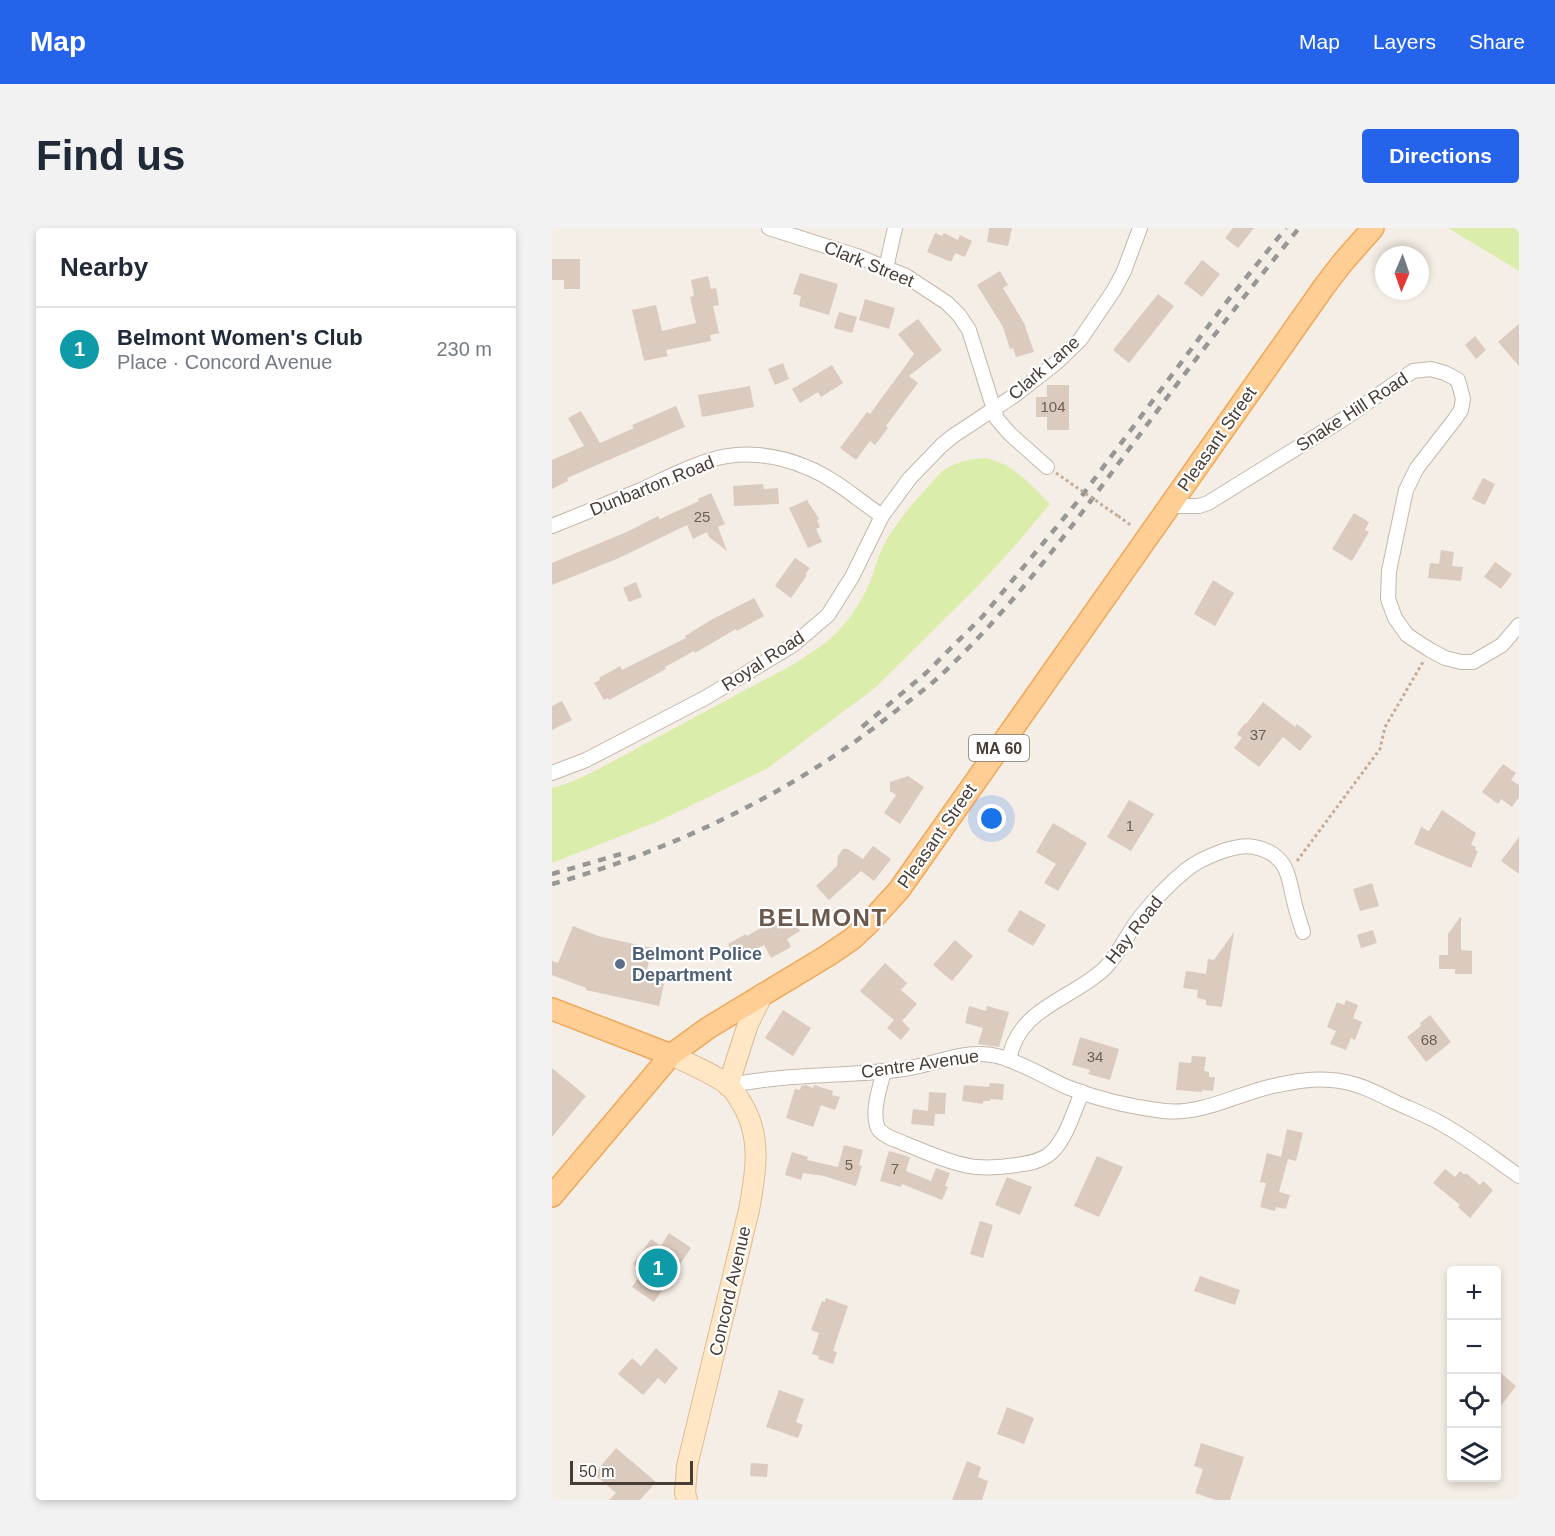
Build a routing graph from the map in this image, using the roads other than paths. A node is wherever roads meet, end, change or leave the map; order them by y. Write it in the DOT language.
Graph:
graph roads {
  1 [pos="769,228"];
  2 [pos="896,228"];
  3 [pos="1140,228"];
  4 [pos="1373,228"];
  5 [pos="886,268"];
  6 [pos="994,410"];
  7 [pos="1052,470"];
  8 [pos="1170,506"];
  9 [pos="882,516"];
  10 [pos="552,526"];
  11 [pos="1519,625"];
  12 [pos="552,773"];
  13 [pos="1303,932"];
  14 [pos="763,994"];
  15 [pos="552,1008"];
  16 [pos="670,1055"];
  17 [pos="1009,1060"];
  18 [pos="884,1071"];
  19 [pos="728,1086"];
  20 [pos="1082,1092"];
  21 [pos="1519,1176"];
  22 [pos="552,1196"];
  23 [pos="687,1500"];
  1 -- 5 [label="street, Clark Street"];
  2 -- 5 [label="street"];
  3 -- 6 [label="street, Clark Lane"];
  4 -- 8 [label="main road, Pleasant Street / MA 60"];
  5 -- 6 [label="street, Clark Street"];
  6 -- 7 [label="street, Clark Street"];
  6 -- 9 [label="street, Royal Road"];
  8 -- 11 [label="street, Snake Hill Road"];
  8 -- 14 [label="main road, Pleasant Street / MA 60"];
  9 -- 10 [label="street, Dunbarton Road"];
  9 -- 12 [label="street, Royal Road"];
  13 -- 17 [label="street, Hay Road"];
  14 -- 16 [label="main road, Pleasant Street / MA 60"];
  14 -- 19 [label="main road"];
  15 -- 16 [label="main road, Concord Avenue"];
  16 -- 19 [label="main road, Concord Avenue"];
  16 -- 22 [label="main road, Pleasant Street / MA 60"];
  17 -- 18 [label="street, Centre Avenue"];
  17 -- 20 [label="street, Centre Avenue"];
  18 -- 19 [label="street, Centre Avenue"];
  18 -- 20 [label="street"];
  19 -- 23 [label="main road, Concord Avenue"];
  20 -- 21 [label="street, Centre Avenue"];
}
